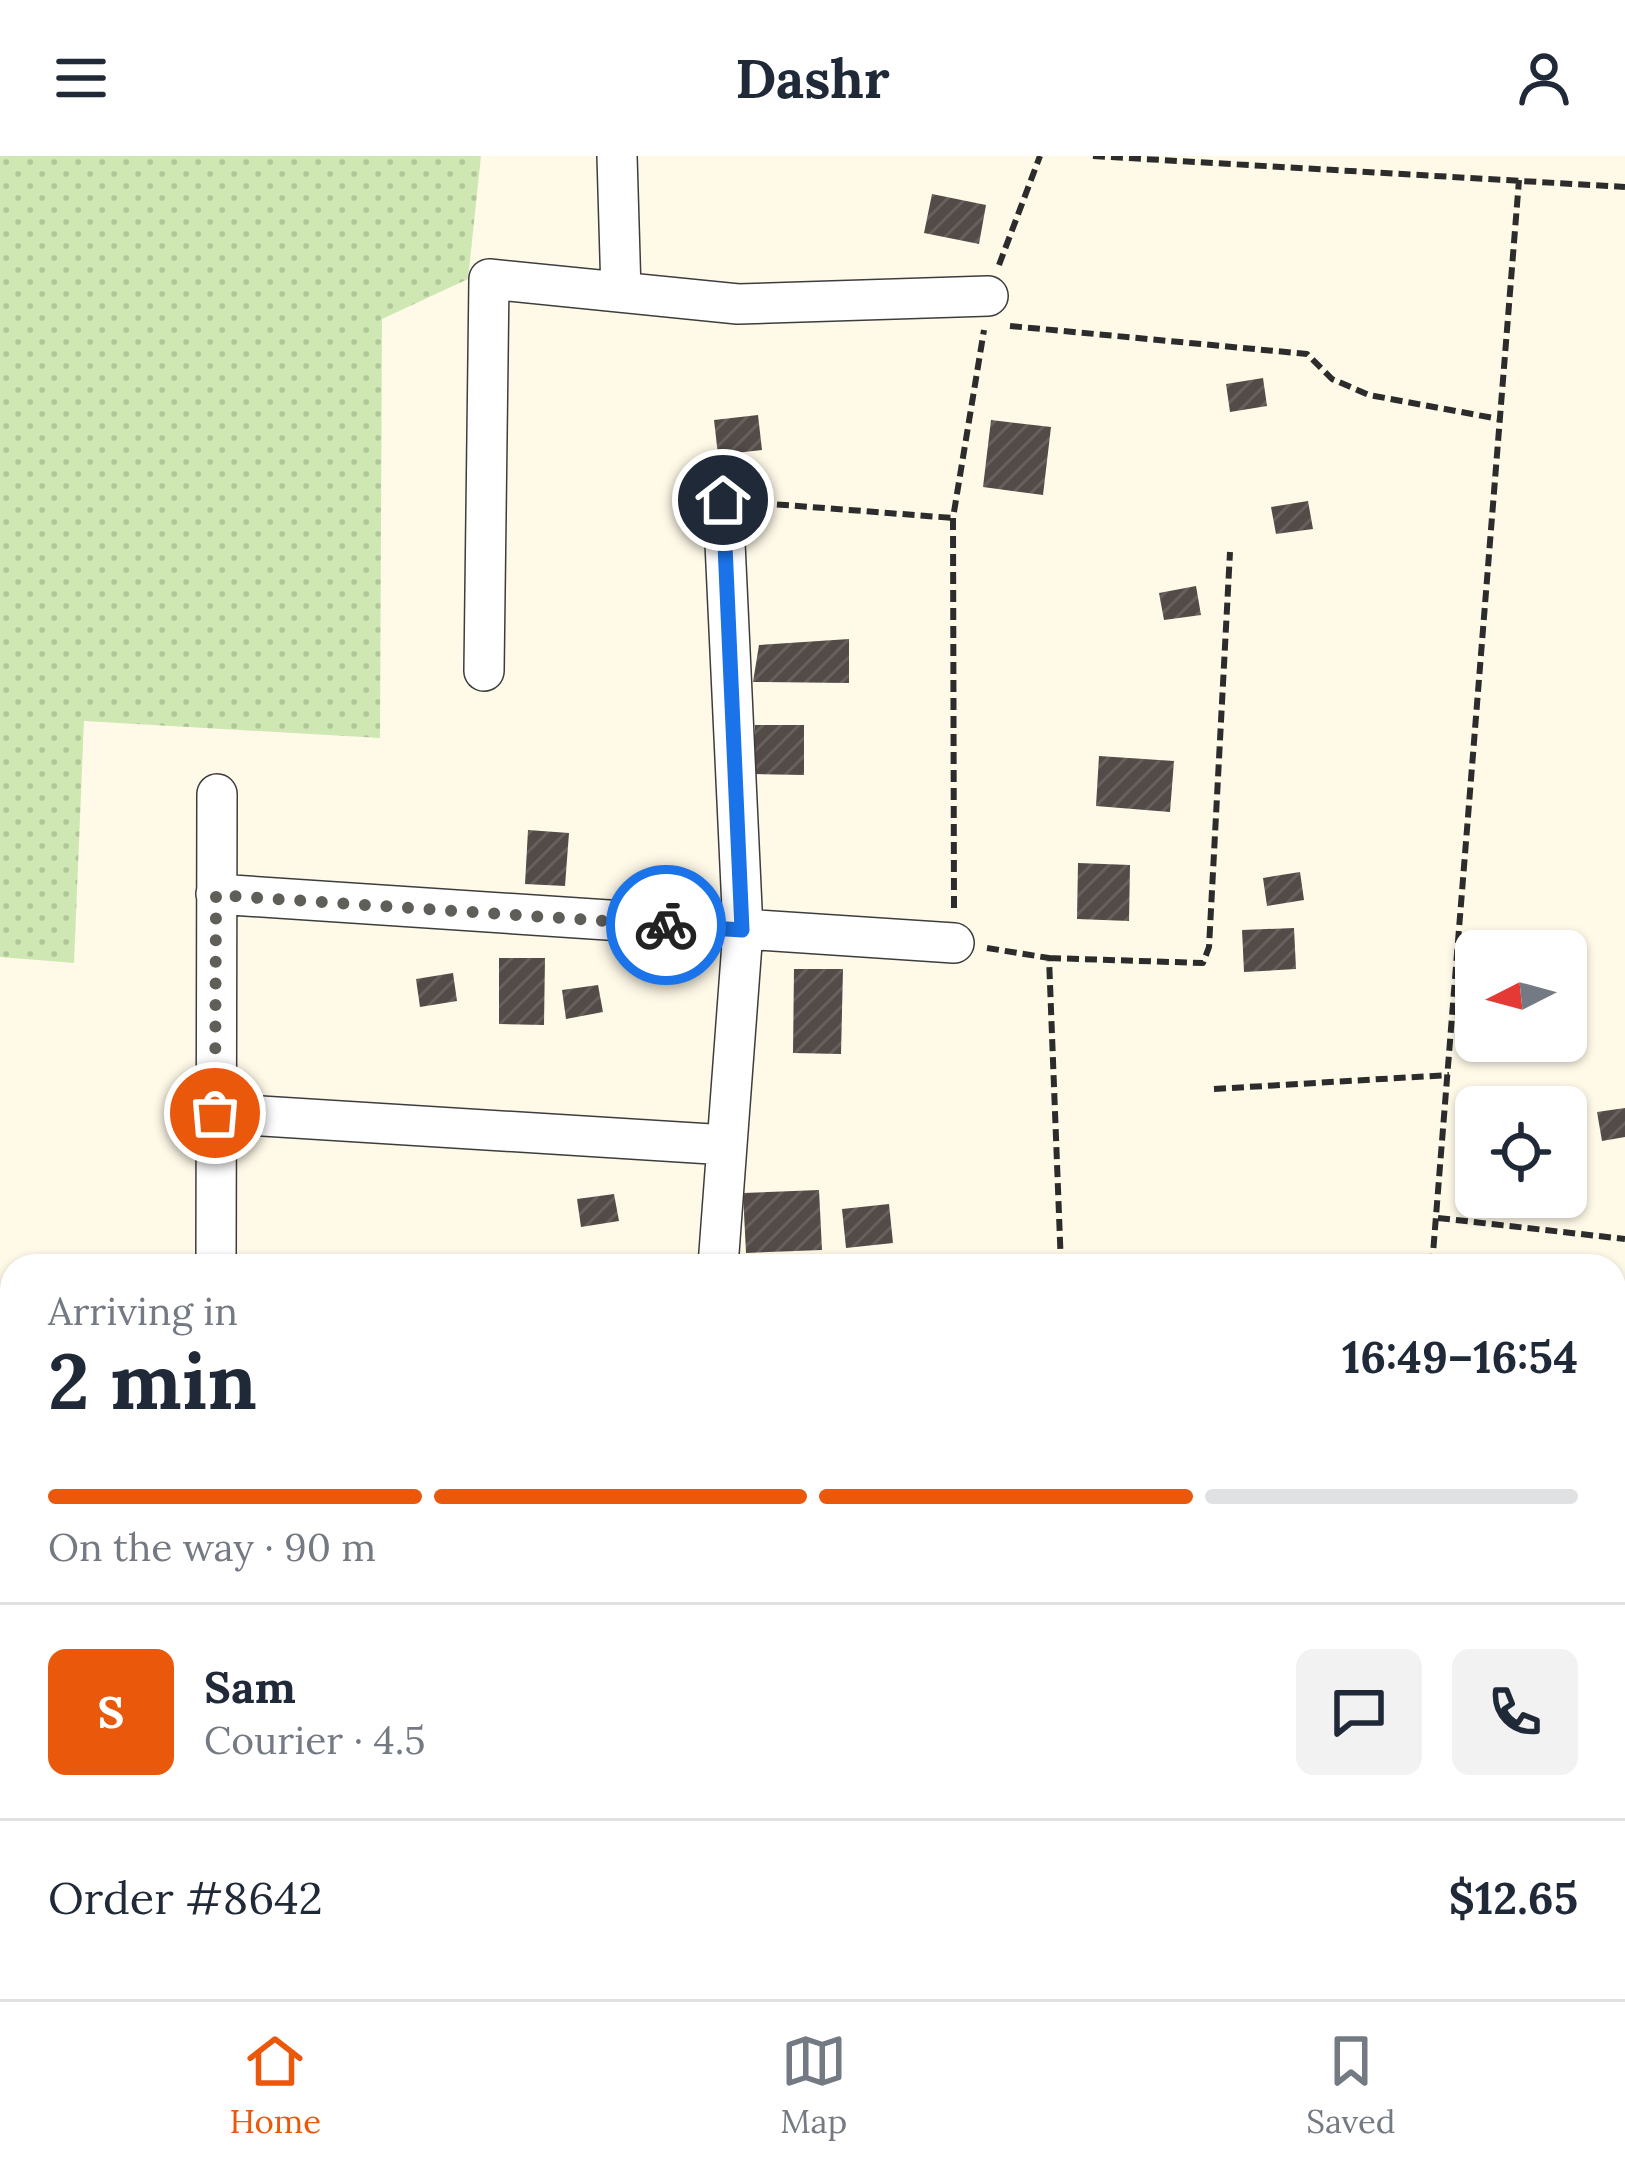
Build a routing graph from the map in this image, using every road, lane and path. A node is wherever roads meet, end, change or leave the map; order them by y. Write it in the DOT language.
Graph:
graph roads {
  1 [pos="616,156"];
  2 [pos="1040,156"];
  3 [pos="1093,156"];
  4 [pos="1365,156"];
  5 [pos="1365,172"];
  6 [pos="1519,180"];
  7 [pos="1625,187"];
  8 [pos="621,292"];
  9 [pos="986,310"];
  10 [pos="1499,419"];
  11 [pos="723,500"];
  12 [pos="953,518"];
  13 [pos="1230,552"];
  14 [pos="484,671"];
  15 [pos="217,794"];
  16 [pos="216,895"];
  17 [pos="742,930"];
  18 [pos="955,943"];
  19 [pos="1049,958"];
  20 [pos="1449,1075"];
  21 [pos="1214,1089"];
  22 [pos="215,1113"];
  23 [pos="727,1145"];
  24 [pos="1438,1218"];
  25 [pos="1625,1239"];
  26 [pos="216,1254"];
  27 [pos="719,1254"];
  28 [pos="1060,1254"];
  29 [pos="1434,1254"];
  1 -- 8 [label="street"];
  2 -- 9 [label="path"];
  3 -- 5 [label="path"];
  4 -- 5 [label="path"];
  5 -- 6 [label="path"];
  6 -- 7 [label="path"];
  6 -- 10 [label="path"];
  8 -- 9 [label="street"];
  8 -- 14 [label="street"];
  9 -- 10 [label="path"];
  9 -- 12 [label="path"];
  10 -- 20 [label="path"];
  11 -- 12 [label="path"];
  11 -- 17 [label="street"];
  12 -- 18 [label="path"];
  13 -- 19 [label="path"];
  15 -- 16 [label="street"];
  16 -- 17 [label="street"];
  16 -- 22 [label="street"];
  17 -- 18 [label="street"];
  17 -- 23 [label="street"];
  18 -- 19 [label="path"];
  19 -- 28 [label="path"];
  20 -- 21 [label="path"];
  20 -- 24 [label="path"];
  22 -- 23 [label="street"];
  22 -- 26 [label="street"];
  23 -- 27 [label="street"];
  24 -- 25 [label="path"];
  24 -- 29 [label="path"];
}
